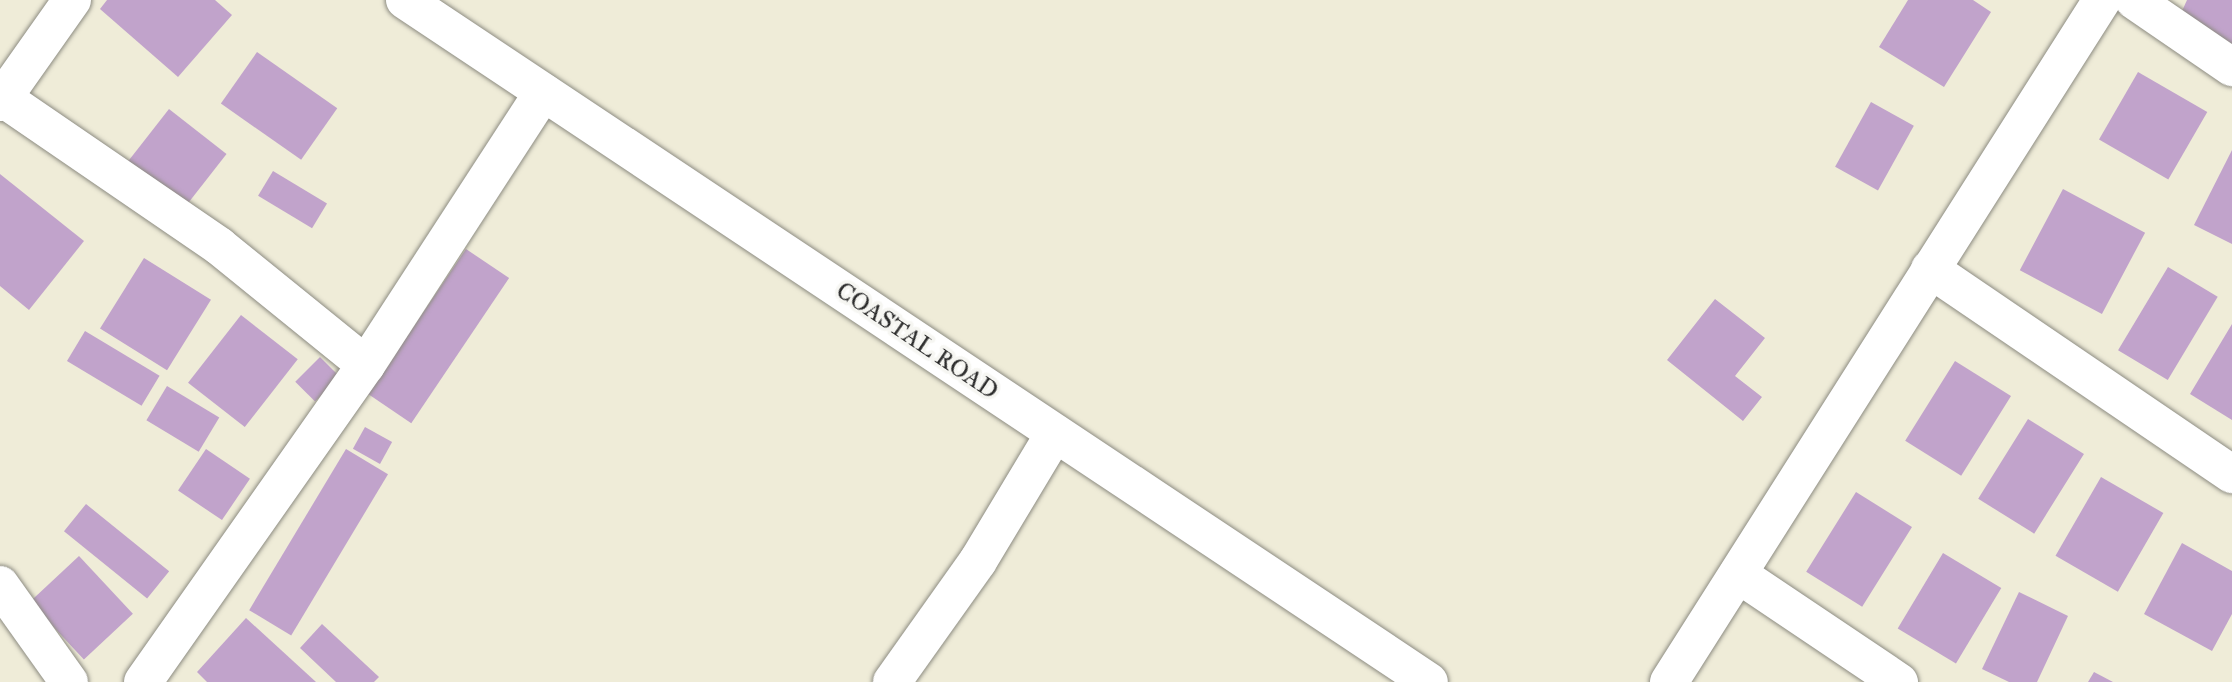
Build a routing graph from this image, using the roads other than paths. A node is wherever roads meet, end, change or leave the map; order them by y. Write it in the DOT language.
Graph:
graph roads {
  1 [pos="72,0"];
  2 [pos="405,0"];
  3 [pos="2102,0"];
  4 [pos="2134,0"];
  5 [pos="2232,67"];
  6 [pos="543,92"];
  7 [pos="2,100"];
  8 [pos="1930,269"];
  9 [pos="366,365"];
  10 [pos="1055,433"];
  11 [pos="2232,474"];
  12 [pos="1738,574"];
  13 [pos="0,585"];
  14 [pos="69,682"];
  15 [pos="143,682"];
  16 [pos="892,682"];
  17 [pos="1429,682"];
  18 [pos="1669,682"];
  19 [pos="1899,682"];
  1 -- 7 [label="street"];
  2 -- 6 [label="street, COASTAL ROAD"];
  3 -- 8 [label="street"];
  4 -- 5 [label="street"];
  6 -- 9 [label="street"];
  6 -- 10 [label="street, COASTAL ROAD"];
  7 -- 9 [label="street"];
  8 -- 11 [label="street"];
  8 -- 12 [label="street"];
  9 -- 15 [label="street"];
  10 -- 16 [label="street"];
  10 -- 17 [label="street, COASTAL ROAD"];
  12 -- 18 [label="street"];
  12 -- 19 [label="street"];
  13 -- 14 [label="street"];
}
